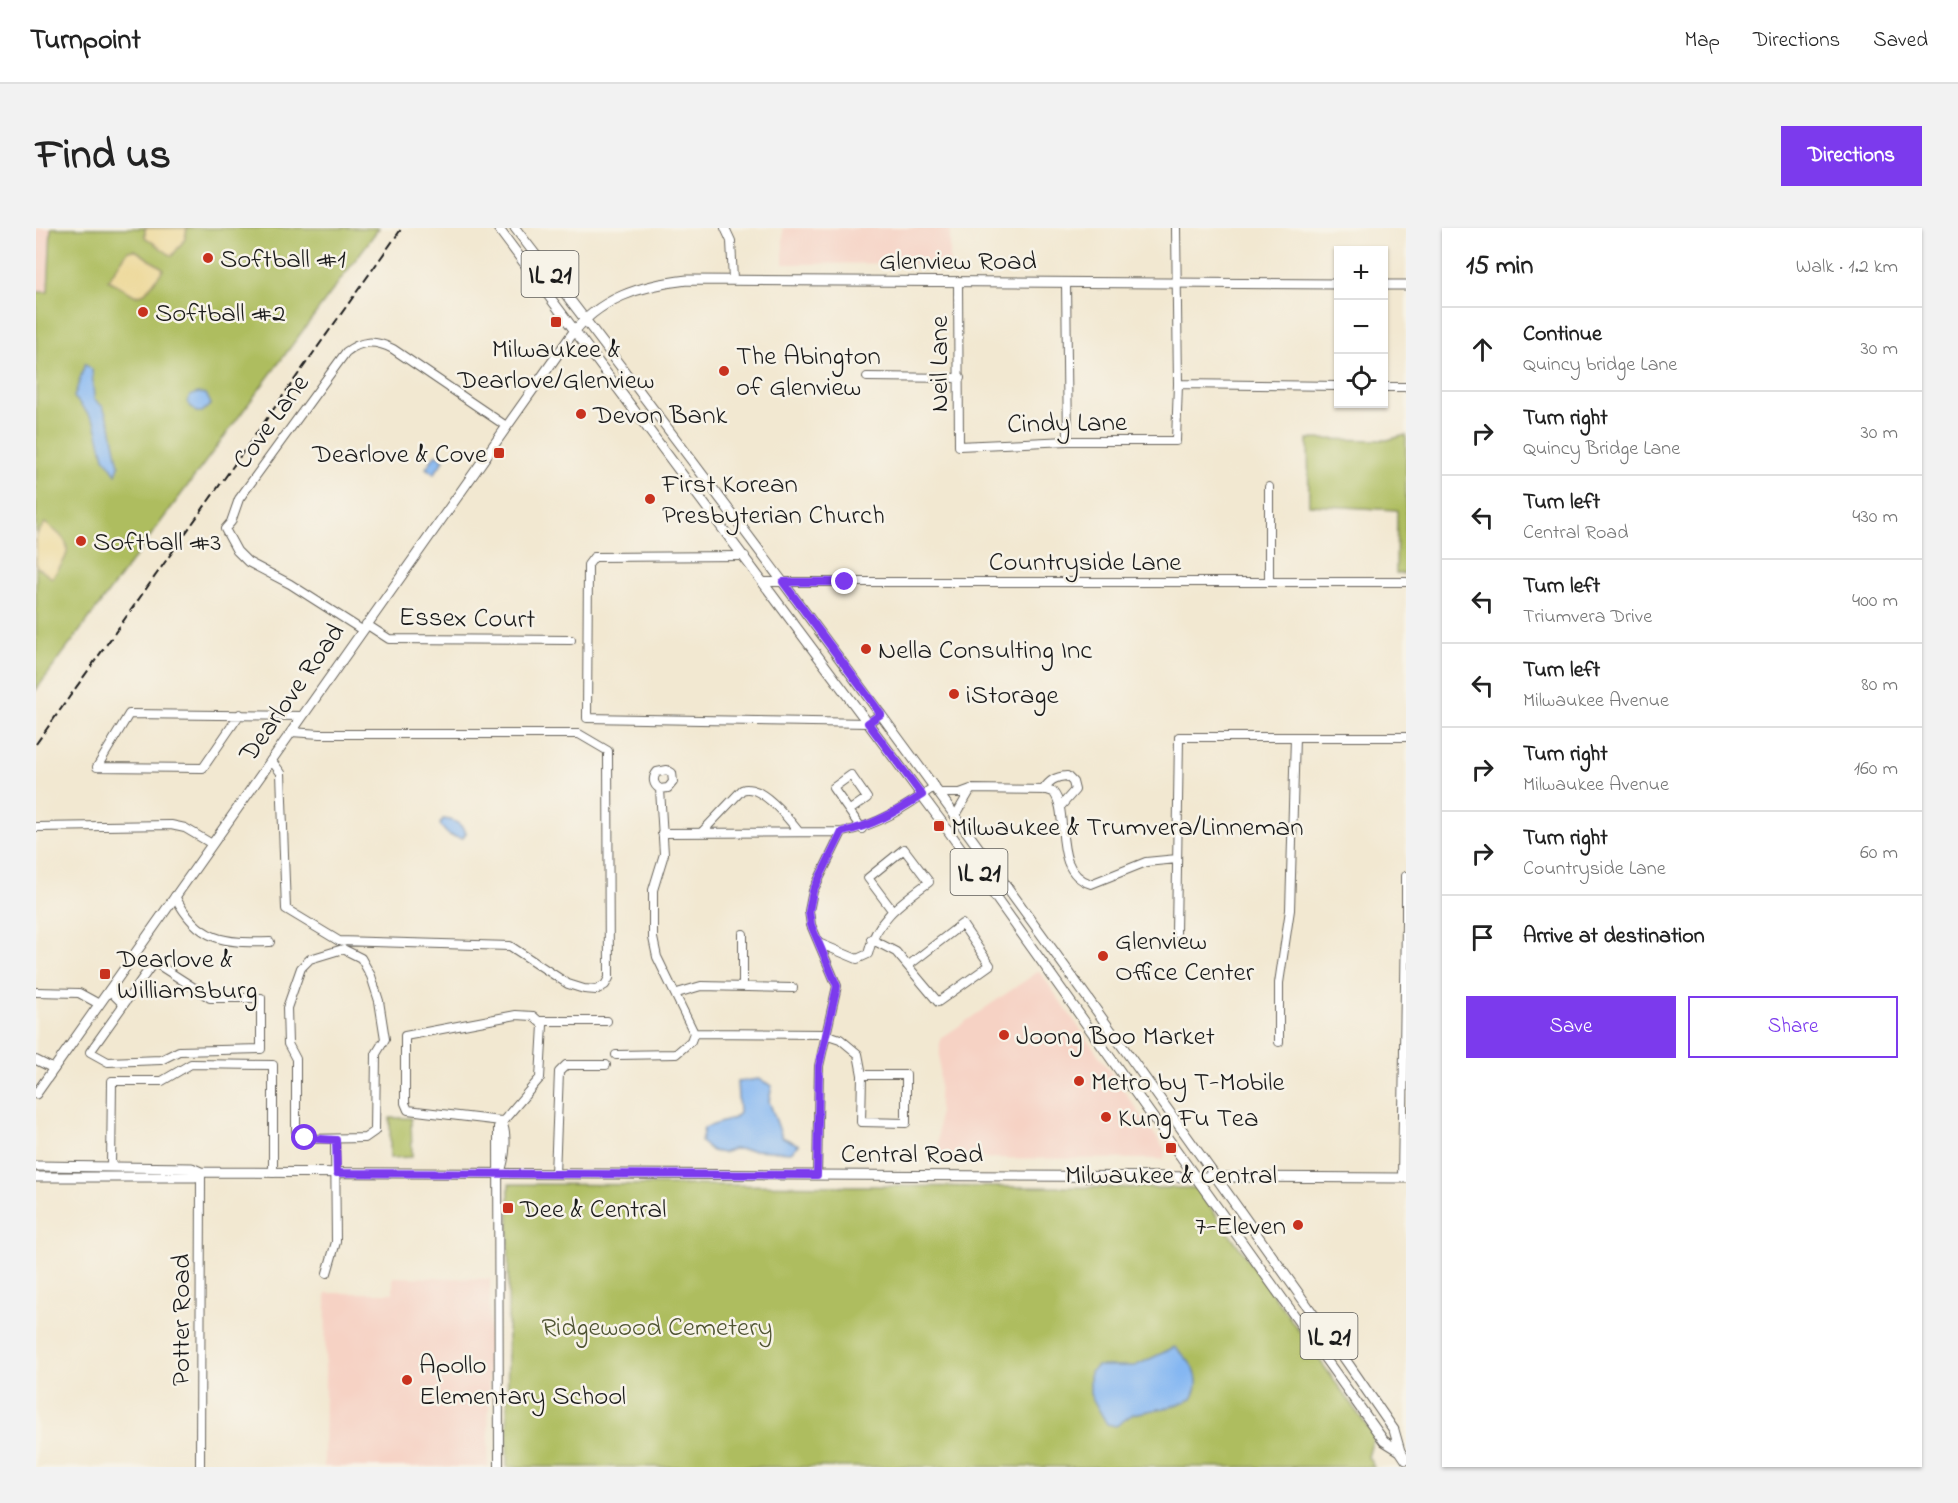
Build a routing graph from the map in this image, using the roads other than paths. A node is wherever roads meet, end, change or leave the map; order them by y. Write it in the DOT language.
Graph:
graph roads {
  1 [pos="498,228"];
  2 [pos="515,228"];
  3 [pos="725,228"];
  4 [pos="1176,228"];
  5 [pos="733,280"];
  6 [pos="958,282"];
  7 [pos="1066,283"];
  8 [pos="1176,283"];
  9 [pos="1334,284"];
  10 [pos="1388,285"];
  11 [pos="1406,285"];
  12 [pos="586,319"];
  13 [pos="575,330"];
  14 [pos="867,377"];
  15 [pos="960,378"];
  16 [pos="1178,384"];
  17 [pos="1334,386"];
  18 [pos="1388,387"];
  19 [pos="1406,387"];
  20 [pos="506,426"];
  21 [pos="1068,441"];
  22 [pos="959,446"];
  23 [pos="1269,487"];
  24 [pos="745,556"];
  25 [pos="764,582"];
  26 [pos="783,582"];
  27 [pos="1269,582"];
  28 [pos="1406,582"];
  29 [pos="364,627"];
  30 [pos="571,640"];
  31 [pos="240,714"];
  32 [pos="881,714"];
  33 [pos="302,716"];
  34 [pos="868,723"];
  35 [pos="291,732"];
  36 [pos="1295,737"];
  37 [pos="1406,737"];
  38 [pos="271,760"];
  39 [pos="660,789"];
  40 [pos="971,789"];
  41 [pos="938,790"];
  42 [pos="1043,790"];
  43 [pos="922,795"];
  44 [pos="1060,807"];
  45 [pos="850,810"];
  46 [pos="956,815"];
  47 [pos="36,827"];
  48 [pos="862,828"];
  49 [pos="662,832"];
  50 [pos="702,832"];
  51 [pos="799,832"];
  52 [pos="842,832"];
  53 [pos="212,844"];
  54 [pos="1177,859"];
  55 [pos="1406,876"];
  56 [pos="175,897"];
  57 [pos="892,910"];
  58 [pos="1406,922"];
  59 [pos="1176,933"];
  60 [pos="743,934"];
  61 [pos="872,939"];
  62 [pos="270,942"];
  63 [pos="820,944"];
  64 [pos="909,965"];
  65 [pos="743,987"];
  66 [pos="793,988"];
  67 [pos="109,990"];
  68 [pos="36,992"];
  69 [pos="677,993"];
  70 [pos="99,1004"];
  71 [pos="123,1004"];
  72 [pos="1082,1016"];
  73 [pos="607,1021"];
  74 [pos="542,1023"];
  75 [pos="694,1033"];
  76 [pos="825,1034"];
  77 [pos="1279,1042"];
  78 [pos="616,1055"];
  79 [pos="36,1060"];
  80 [pos="1134,1063"];
  81 [pos="606,1065"];
  82 [pos="54,1069"];
  83 [pos="862,1075"];
  84 [pos="36,1094"];
  85 [pos="501,1121"];
  86 [pos="336,1140"];
  87 [pos="36,1166"];
  88 [pos="111,1167"];
  89 [pos="201,1172"];
  90 [pos="273,1173"];
  91 [pos="337,1173"];
  92 [pos="500,1173"];
  93 [pos="555,1174"];
  94 [pos="817,1175"];
  95 [pos="1196,1176"];
  96 [pos="1216,1176"];
  97 [pos="36,1177"];
  98 [pos="1404,1178"];
  99 [pos="327,1273"];
  100 [pos="1400,1451"];
  101 [pos="1406,1460"];
  102 [pos="200,1467"];
  103 [pos="499,1467"];
  1 -- 13 [label="main road, IL 21"];
  2 -- 12 [label="main road, IL 21"];
  3 -- 5 [label="street"];
  4 -- 8 [label="street"];
  5 -- 6 [label="main road, Glenview Road"];
  5 -- 12 [label="main road, Glenview Road"];
  6 -- 7 [label="main road, Glenview Road"];
  6 -- 15 [label="street, Neil Lane"];
  7 -- 8 [label="main road, Glenview Road"];
  7 -- 21 [label="street"];
  8 -- 9 [label="main road, Glenview Road"];
  8 -- 16 [label="street"];
  10 -- 11 [label="main road"];
  12 -- 13 [label="main road, Dearlove Road"];
  12 -- 26 [label="main road, IL 21"];
  13 -- 20 [label="main road, Dearlove Road"];
  13 -- 24 [label="main road, IL 21"];
  14 -- 15 [label="street"];
  15 -- 22 [label="street, Neil Lane"];
  16 -- 17 [label="street"];
  16 -- 21 [label="street, Cindy Lane"];
  18 -- 19 [label="street"];
  20 -- 29 [label="main road, Dearlove Road"];
  20 -- 29 [label="street, Cove Lane"];
  21 -- 22 [label="street, Cindy Lane"];
  23 -- 27 [label="street"];
  24 -- 25 [label="main road, IL 21"];
  24 -- 34 [label="street"];
  25 -- 26 [label="street, Countryside Lane"];
  25 -- 34 [label="main road, IL 21"];
  26 -- 27 [label="street, Countryside Lane"];
  26 -- 32 [label="main road, IL 21"];
  27 -- 28 [label="street, Countryside Lane"];
  29 -- 30 [label="street, Essex Court"];
  29 -- 33 [label="main road, Dearlove Road"];
  31 -- 31 [label="street"];
  31 -- 33 [label="street"];
  32 -- 34 [label="street"];
  32 -- 41 [label="main road, IL 21"];
  33 -- 35 [label="main road, Dearlove Road"];
  34 -- 43 [label="main road, IL 21"];
  35 -- 38 [label="main road, Dearlove Road"];
  35 -- 38 [label="street"];
  36 -- 37 [label="street"];
  36 -- 54 [label="street"];
  36 -- 77 [label="street"];
  38 -- 53 [label="main road, Dearlove Road"];
  39 -- 49 [label="street"];
  40 -- 41 [label="street"];
  40 -- 42 [label="street"];
  40 -- 46 [label="street"];
  41 -- 43 [label="street"];
  41 -- 46 [label="main road, IL 21"];
  42 -- 44 [label="street"];
  42 -- 44 [label="street"];
  43 -- 48 [label="street"];
  43 -- 72 [label="main road, IL 21"];
  44 -- 54 [label="street"];
  45 -- 45 [label="street"];
  45 -- 48 [label="street"];
  46 -- 80 [label="main road, IL 21"];
  47 -- 53 [label="street"];
  48 -- 52 [label="street"];
  49 -- 50 [label="street"];
  49 -- 69 [label="street"];
  50 -- 51 [label="street"];
  50 -- 51 [label="street"];
  51 -- 52 [label="street"];
  52 -- 63 [label="street"];
  53 -- 56 [label="main road, Dearlove Road"];
  54 -- 59 [label="street"];
  55 -- 58 [label="street"];
  56 -- 62 [label="street"];
  56 -- 67 [label="main road, Dearlove Road"];
  57 -- 57 [label="street"];
  57 -- 61 [label="street"];
  58 -- 98 [label="street"];
  60 -- 65 [label="street"];
  61 -- 63 [label="street"];
  61 -- 64 [label="street"];
  63 -- 76 [label="street"];
  64 -- 64 [label="street"];
  65 -- 66 [label="street"];
  65 -- 69 [label="street"];
  67 -- 70 [label="main road, Dearlove Road"];
  67 -- 71 [label="street"];
  68 -- 70 [label="street"];
  69 -- 75 [label="street"];
  70 -- 82 [label="main road, Dearlove Road"];
  71 -- 71 [label="street"];
  72 -- 80 [label="main road"];
  72 -- 95 [label="main road, IL 21"];
  73 -- 74 [label="street"];
  74 -- 85 [label="street"];
  74 -- 85 [label="street"];
  75 -- 76 [label="street"];
  75 -- 78 [label="street"];
  76 -- 83 [label="street"];
  76 -- 94 [label="street"];
  79 -- 82 [label="street"];
  80 -- 96 [label="main road, IL 21"];
  81 -- 93 [label="street"];
  82 -- 84 [label="main road, Dearlove Road"];
  83 -- 83 [label="street"];
  85 -- 92 [label="street"];
  86 -- 86 [label="street"];
  86 -- 91 [label="street"];
  87 -- 88 [label="main road, Central Road"];
  88 -- 89 [label="main road, Central Road"];
  88 -- 90 [label="street"];
  89 -- 90 [label="main road, Central Road"];
  89 -- 97 [label="main road, Central Road"];
  89 -- 102 [label="street, Potter Road"];
  90 -- 91 [label="main road, Central Road"];
  91 -- 92 [label="main road, Central Road"];
  91 -- 99 [label="street"];
  92 -- 93 [label="main road, Central Road"];
  92 -- 103 [label="street"];
  93 -- 94 [label="main road, Central Road"];
  94 -- 95 [label="main road, Central Road"];
  95 -- 96 [label="main road, Central Road"];
  95 -- 100 [label="main road, IL 21"];
  96 -- 98 [label="main road, Central Road"];
  96 -- 100 [label="main road, IL 21"];
  100 -- 101 [label="main road"];
}
